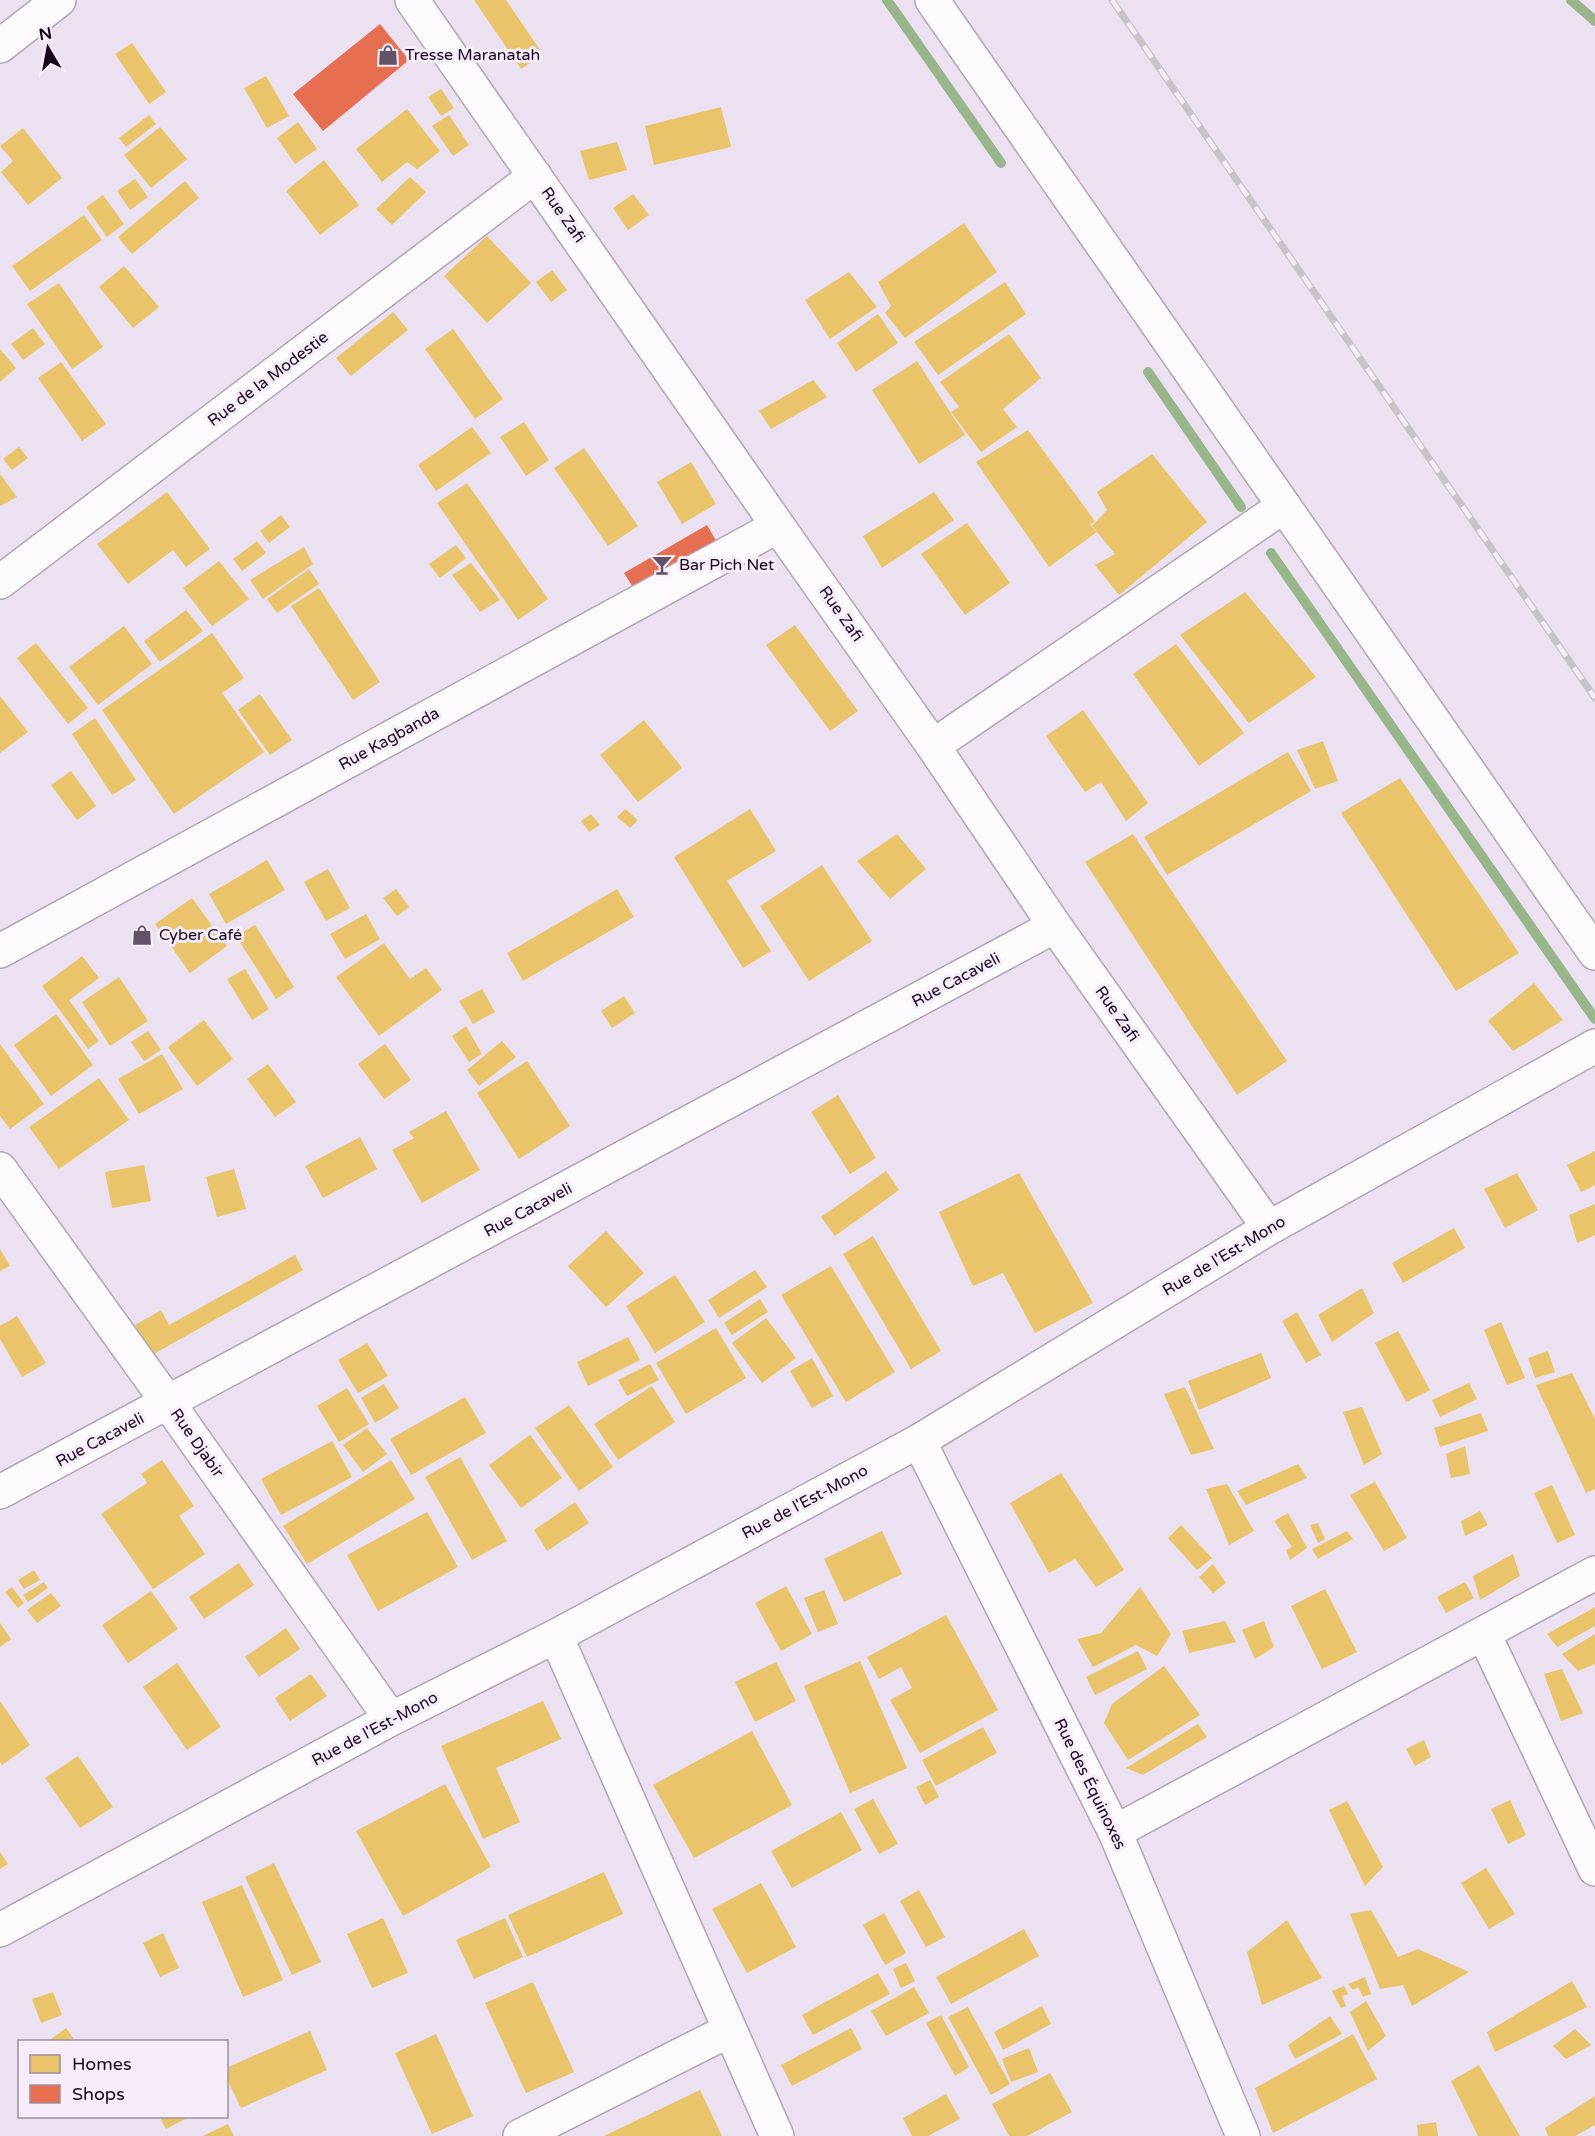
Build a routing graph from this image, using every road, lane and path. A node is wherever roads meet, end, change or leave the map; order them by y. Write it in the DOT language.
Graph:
graph roads {
  1 [pos="59,0"];
  2 [pos="412,0"];
  3 [pos="932,0"];
  4 [pos="0,46"];
  5 [pos="535,176"];
  6 [pos="1284,506"];
  7 [pos="778,526"];
  8 [pos="0,582"];
  9 [pos="933,746"];
  10 [pos="1055,926"];
  11 [pos="0,951"];
  12 [pos="1595,953"];
  13 [pos="1595,1046"];
  14 [pos="0,1169"];
  15 [pos="1269,1228"];
  16 [pos="169,1404"];
  17 [pos="919,1441"];
  18 [pos="0,1492"];
  19 [pos="1595,1573"];
  20 [pos="1484,1634"];
  21 [pos="556,1636"];
  22 [pos="391,1719"];
  23 [pos="1115,1832"];
  24 [pos="1595,1869"];
  25 [pos="0,1930"];
  26 [pos="730,2030"];
  27 [pos="520,2136"];
  28 [pos="777,2136"];
  29 [pos="1243,2136"];
  1 -- 4 [label="street"];
  2 -- 5 [label="street, Rue Zafi"];
  3 -- 6 [label="street"];
  5 -- 7 [label="street, Rue Zafi"];
  5 -- 8 [label="street, Rue de la Modestie"];
  6 -- 9 [label="street"];
  6 -- 12 [label="street"];
  7 -- 9 [label="street, Rue Zafi"];
  7 -- 11 [label="street, Rue Kagbanda"];
  9 -- 10 [label="street, Rue Zafi"];
  10 -- 15 [label="street, Rue Zafi"];
  10 -- 16 [label="street, Rue Cacaveli"];
  13 -- 15 [label="street, Rue de l'Est-Mono"];
  14 -- 16 [label="street, Rue Djabir"];
  15 -- 17 [label="street, Rue de l'Est-Mono"];
  16 -- 18 [label="street, Rue Cacaveli"];
  16 -- 22 [label="street, Rue Djabir"];
  17 -- 21 [label="street, Rue de l'Est-Mono"];
  17 -- 23 [label="street, Rue des Équinoxes"];
  19 -- 20 [label="street"];
  20 -- 23 [label="street"];
  20 -- 24 [label="street"];
  21 -- 22 [label="street, Rue de l'Est-Mono"];
  21 -- 26 [label="street"];
  22 -- 25 [label="street, Rue de l'Est-Mono"];
  23 -- 29 [label="street, Rue des Équinoxes"];
  26 -- 27 [label="street"];
  26 -- 28 [label="street"];
}
